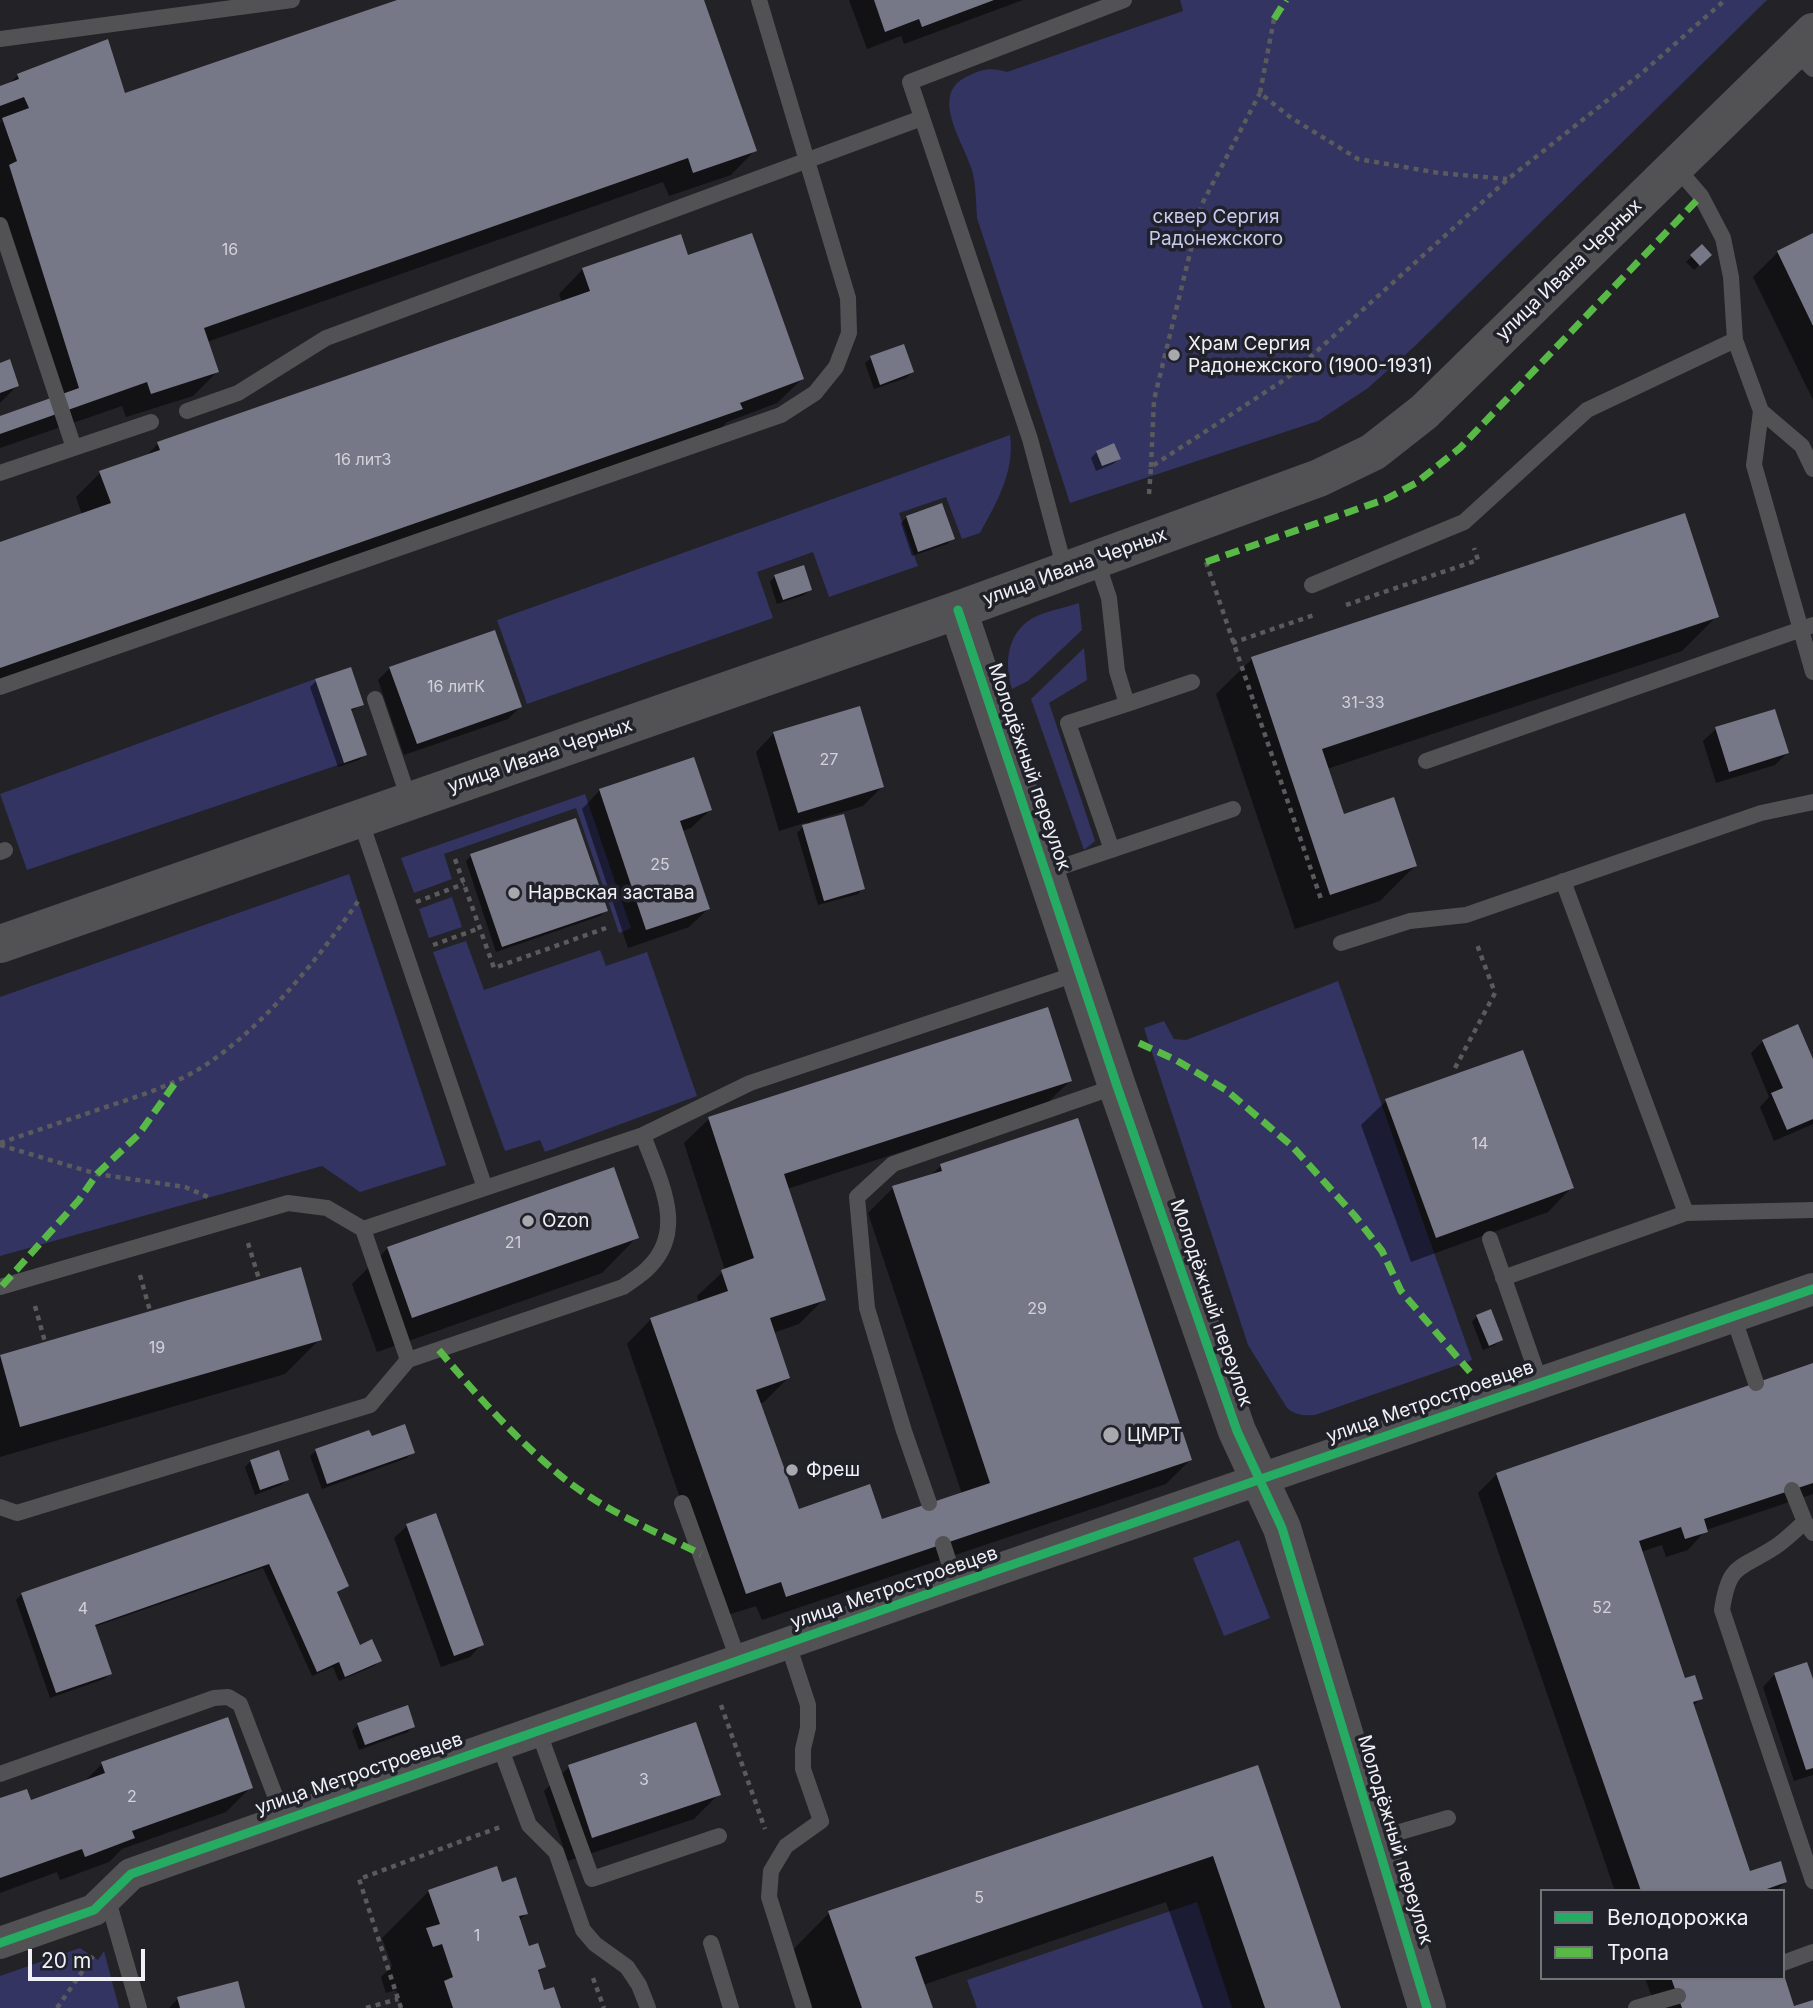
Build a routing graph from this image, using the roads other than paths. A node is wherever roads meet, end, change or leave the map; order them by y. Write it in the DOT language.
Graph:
graph roads {
  1 [pos="292,0"];
  2 [pos="759,0"];
  3 [pos="1124,0"];
  4 [pos="0,39"];
  5 [pos="1807,50"];
  6 [pos="922,118"];
  7 [pos="808,162"];
  8 [pos="1676,167"];
  9 [pos="0,225"];
  10 [pos="1735,340"];
  11 [pos="187,411"];
  12 [pos="1761,411"];
  13 [pos="151,422"];
  14 [pos="74,448"];
  15 [pos="1813,469"];
  16 [pos="0,473"];
  17 [pos="1081,565"];
  18 [pos="1311,585"];
  19 [pos="958,610"];
  20 [pos="1807,628"];
  21 [pos="1813,672"];
  22 [pos="1192,682"];
  23 [pos="0,687"];
  24 [pos="375,699"];
  25 [pos="1127,704"];
  26 [pos="1426,761"];
  27 [pos="410,802"];
  28 [pos="1813,803"];
  29 [pos="1233,809"];
  30 [pos="360,819"];
  31 [pos="1112,850"];
  32 [pos="1046,872"];
  33 [pos="1563,881"];
  34 [pos="1341,943"];
  35 [pos="0,944"];
  36 [pos="1079,973"];
  37 [pos="1117,1086"];
  38 [pos="643,1135"];
  39 [pos="485,1188"];
  40 [pos="1813,1210"];
  41 [pos="1686,1213"];
  42 [pos="363,1229"];
  43 [pos="1490,1239"];
  44 [pos="1503,1278"];
  45 [pos="0,1287"];
  46 [pos="1813,1289"];
  47 [pos="1733,1316"];
  48 [pos="408,1360"];
  49 [pos="1540,1382"];
  50 [pos="1755,1383"];
  51 [pos="1261,1479"];
  52 [pos="1792,1490"];
  53 [pos="682,1503"];
  54 [pos="929,1503"];
  55 [pos="0,1507"];
  56 [pos="1809,1527"];
  57 [pos="943,1544"];
  58 [pos="956,1584"];
  59 [pos="788,1644"];
  60 [pos="739,1661"];
  61 [pos="538,1730"];
  62 [pos="499,1744"];
  63 [pos="0,1774"];
  64 [pos="1448,1818"];
  65 [pos="284,1819"];
  66 [pos="719,1836"];
  67 [pos="1376,1839"];
  68 [pos="1813,1881"];
  69 [pos="107,1897"];
  70 [pos="0,1943"];
  71 [pos="711,1943"];
  72 [pos="1813,1952"];
  73 [pos="1785,1962"];
  74 [pos="1678,1996"];
  75 [pos="139,2008"];
  76 [pos="648,2008"];
  77 [pos="731,2008"];
  78 [pos="804,2008"];
  79 [pos="1427,2008"];
  80 [pos="1636,2008"];
  1 -- 4 [label="lane"];
  2 -- 7 [label="lane"];
  3 -- 6 [label="lane"];
  5 -- 8 [label="main road, улица Ивана Черных"];
  6 -- 7 [label="lane"];
  6 -- 17 [label="lane"];
  7 -- 11 [label="lane"];
  7 -- 23 [label="lane"];
  8 -- 10 [label="lane"];
  8 -- 17 [label="main road, улица Ивана Черных"];
  9 -- 14 [label="lane"];
  10 -- 12 [label="lane"];
  10 -- 18 [label="lane"];
  12 -- 15 [label="lane"];
  12 -- 20 [label="lane"];
  13 -- 14 [label="lane"];
  14 -- 16 [label="lane"];
  17 -- 19 [label="main road, улица Ивана Черных"];
  17 -- 25 [label="lane"];
  19 -- 27 [label="main road, улица Ивана Черных"];
  19 -- 32 [label="street, Молодёжный переулок"];
  20 -- 21 [label="lane"];
  20 -- 26 [label="lane"];
  22 -- 25 [label="lane"];
  24 -- 27 [label="lane"];
  25 -- 31 [label="lane"];
  27 -- 30 [label="main road, улица Ивана Черных"];
  28 -- 33 [label="lane"];
  29 -- 31 [label="lane"];
  30 -- 35 [label="main road, улица Ивана Черных"];
  30 -- 39 [label="lane"];
  31 -- 32 [label="lane"];
  32 -- 36 [label="street, Молодёжный переулок"];
  33 -- 34 [label="lane"];
  33 -- 41 [label="lane"];
  36 -- 37 [label="street, Молодёжный переулок"];
  36 -- 38 [label="lane"];
  37 -- 51 [label="street, Молодёжный переулок"];
  37 -- 54 [label="lane"];
  38 -- 39 [label="lane"];
  38 -- 48 [label="lane"];
  39 -- 42 [label="lane"];
  40 -- 41 [label="lane"];
  41 -- 44 [label="lane"];
  42 -- 45 [label="lane"];
  42 -- 48 [label="lane"];
  43 -- 44 [label="lane"];
  44 -- 49 [label="lane"];
  46 -- 47 [label="street, улица Метростроевцев"];
  47 -- 49 [label="street, улица Метростроевцев"];
  47 -- 50 [label="lane"];
  48 -- 55 [label="lane"];
  49 -- 51 [label="street, улица Метростроевцев"];
  51 -- 58 [label="street, улица Метростроевцев"];
  51 -- 67 [label="street, Молодёжный переулок"];
  52 -- 56 [label="lane"];
  53 -- 60 [label="lane"];
  56 -- 68 [label="lane"];
  57 -- 58 [label="lane"];
  58 -- 59 [label="street, улица Метростроевцев"];
  59 -- 60 [label="street, улица Метростроевцев"];
  59 -- 78 [label="lane"];
  60 -- 61 [label="street, улица Метростроевцев"];
  61 -- 62 [label="street, улица Метростроевцев"];
  61 -- 66 [label="lane"];
  62 -- 65 [label="street, улица Метростроевцев"];
  62 -- 76 [label="lane"];
  63 -- 65 [label="lane"];
  64 -- 67 [label="lane"];
  65 -- 69 [label="street, улица Метростроевцев"];
  67 -- 79 [label="street, Молодёжный переулок"];
  69 -- 70 [label="street, улица Метростроевцев"];
  69 -- 75 [label="lane"];
  71 -- 77 [label="lane"];
  72 -- 73 [label="lane"];
  74 -- 80 [label="lane"];
}
